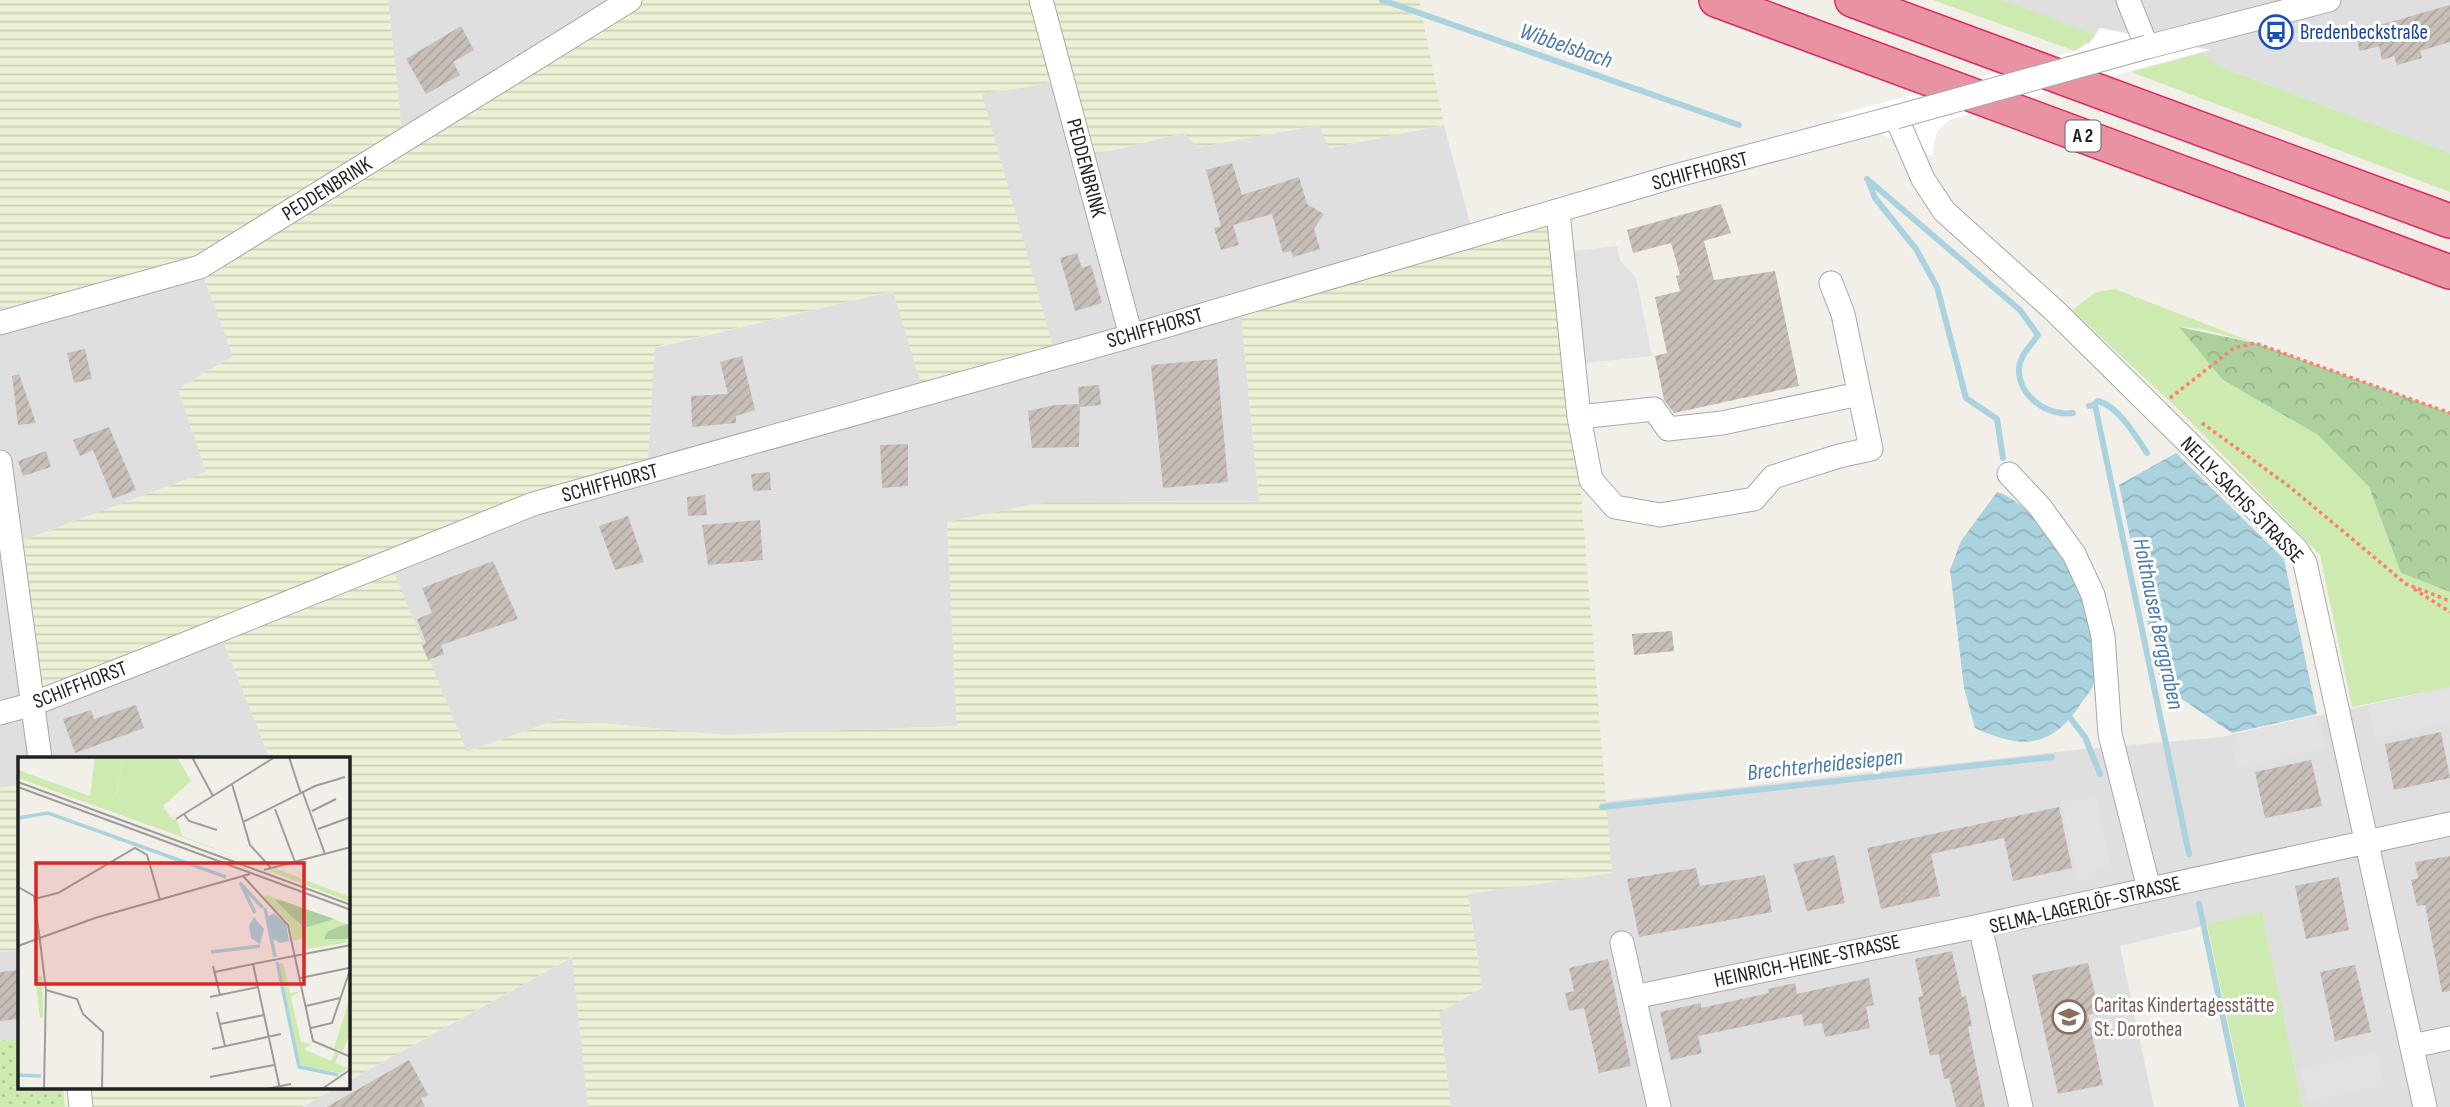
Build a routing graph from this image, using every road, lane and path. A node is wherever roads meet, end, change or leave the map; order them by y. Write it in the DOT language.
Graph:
graph roads {
  1 [pos="629,0"];
  2 [pos="1041,0"];
  3 [pos="1716,0"];
  4 [pos="1852,0"];
  5 [pos="2128,0"];
  6 [pos="2329,0"];
  7 [pos="2152,42"];
  8 [pos="1896,117"];
  9 [pos="1558,212"];
  10 [pos="2450,221"];
  11 [pos="2450,272"];
  12 [pos="1831,283"];
  13 [pos="0,323"];
  14 [pos="1131,336"];
  15 [pos="1859,394"];
  16 [pos="2155,411"];
  17 [pos="2450,413"];
  18 [pos="1579,417"];
  19 [pos="2197,420"];
  20 [pos="0,462"];
  21 [pos="2009,474"];
  22 [pos="2406,584"];
  23 [pos="2450,601"];
  24 [pos="2450,612"];
  25 [pos="30,705"];
  26 [pos="0,713"];
  27 [pos="40,757"];
  28 [pos="2450,824"];
  29 [pos="2367,842"];
  30 [pos="2148,890"];
  31 [pos="1980,926"];
  32 [pos="1622,943"];
  33 [pos="1634,997"];
  34 [pos="2450,1038"];
  35 [pos="2412,1046"];
  36 [pos="1659,1107"];
  37 [pos="2021,1107"];
  38 [pos="2425,1107"];
  1 -- 13 [label="street, PEDDENBRINK"];
  2 -- 14 [label="street, PEDDENBRINK"];
  3 -- 11 [label="highway, A 2"];
  4 -- 10 [label="highway, A 2"];
  5 -- 7 [label="street"];
  6 -- 7 [label="street, SCHIFFHORST"];
  7 -- 8 [label="street, SCHIFFHORST, bridge"];
  8 -- 9 [label="street, SCHIFFHORST"];
  8 -- 16 [label="street, NELLY-SACHS-STRASSE"];
  9 -- 14 [label="street, SCHIFFHORST"];
  9 -- 18 [label="street"];
  12 -- 15 [label="street"];
  14 -- 25 [label="street, SCHIFFHORST"];
  15 -- 18 [label="street"];
  15 -- 18 [label="street"];
  16 -- 17 [label="path"];
  16 -- 29 [label="street, NELLY-SACHS-STRASSE"];
  19 -- 22 [label="path"];
  20 -- 25 [label="street"];
  21 -- 30 [label="street"];
  22 -- 23 [label="path"];
  22 -- 24 [label="path"];
  25 -- 26 [label="street, SCHIFFHORST"];
  25 -- 27 [label="street"];
  28 -- 29 [label="street, SELMA-LAGERLÖF-STRASSE"];
  29 -- 30 [label="street, SELMA-LAGERLÖF-STRASSE"];
  29 -- 35 [label="street, NELLY-SACHS-STRASSE"];
  30 -- 31 [label="street, SELMA-LAGERLÖF-STRASSE"];
  31 -- 33 [label="street, HEINRICH-HEINE-STRASSE"];
  31 -- 37 [label="street, SELMA-LAGERLÖF-STRASSE"];
  32 -- 33 [label="street"];
  33 -- 36 [label="street"];
  34 -- 35 [label="street"];
  35 -- 38 [label="street, NELLY-SACHS-STRASSE"];
}
